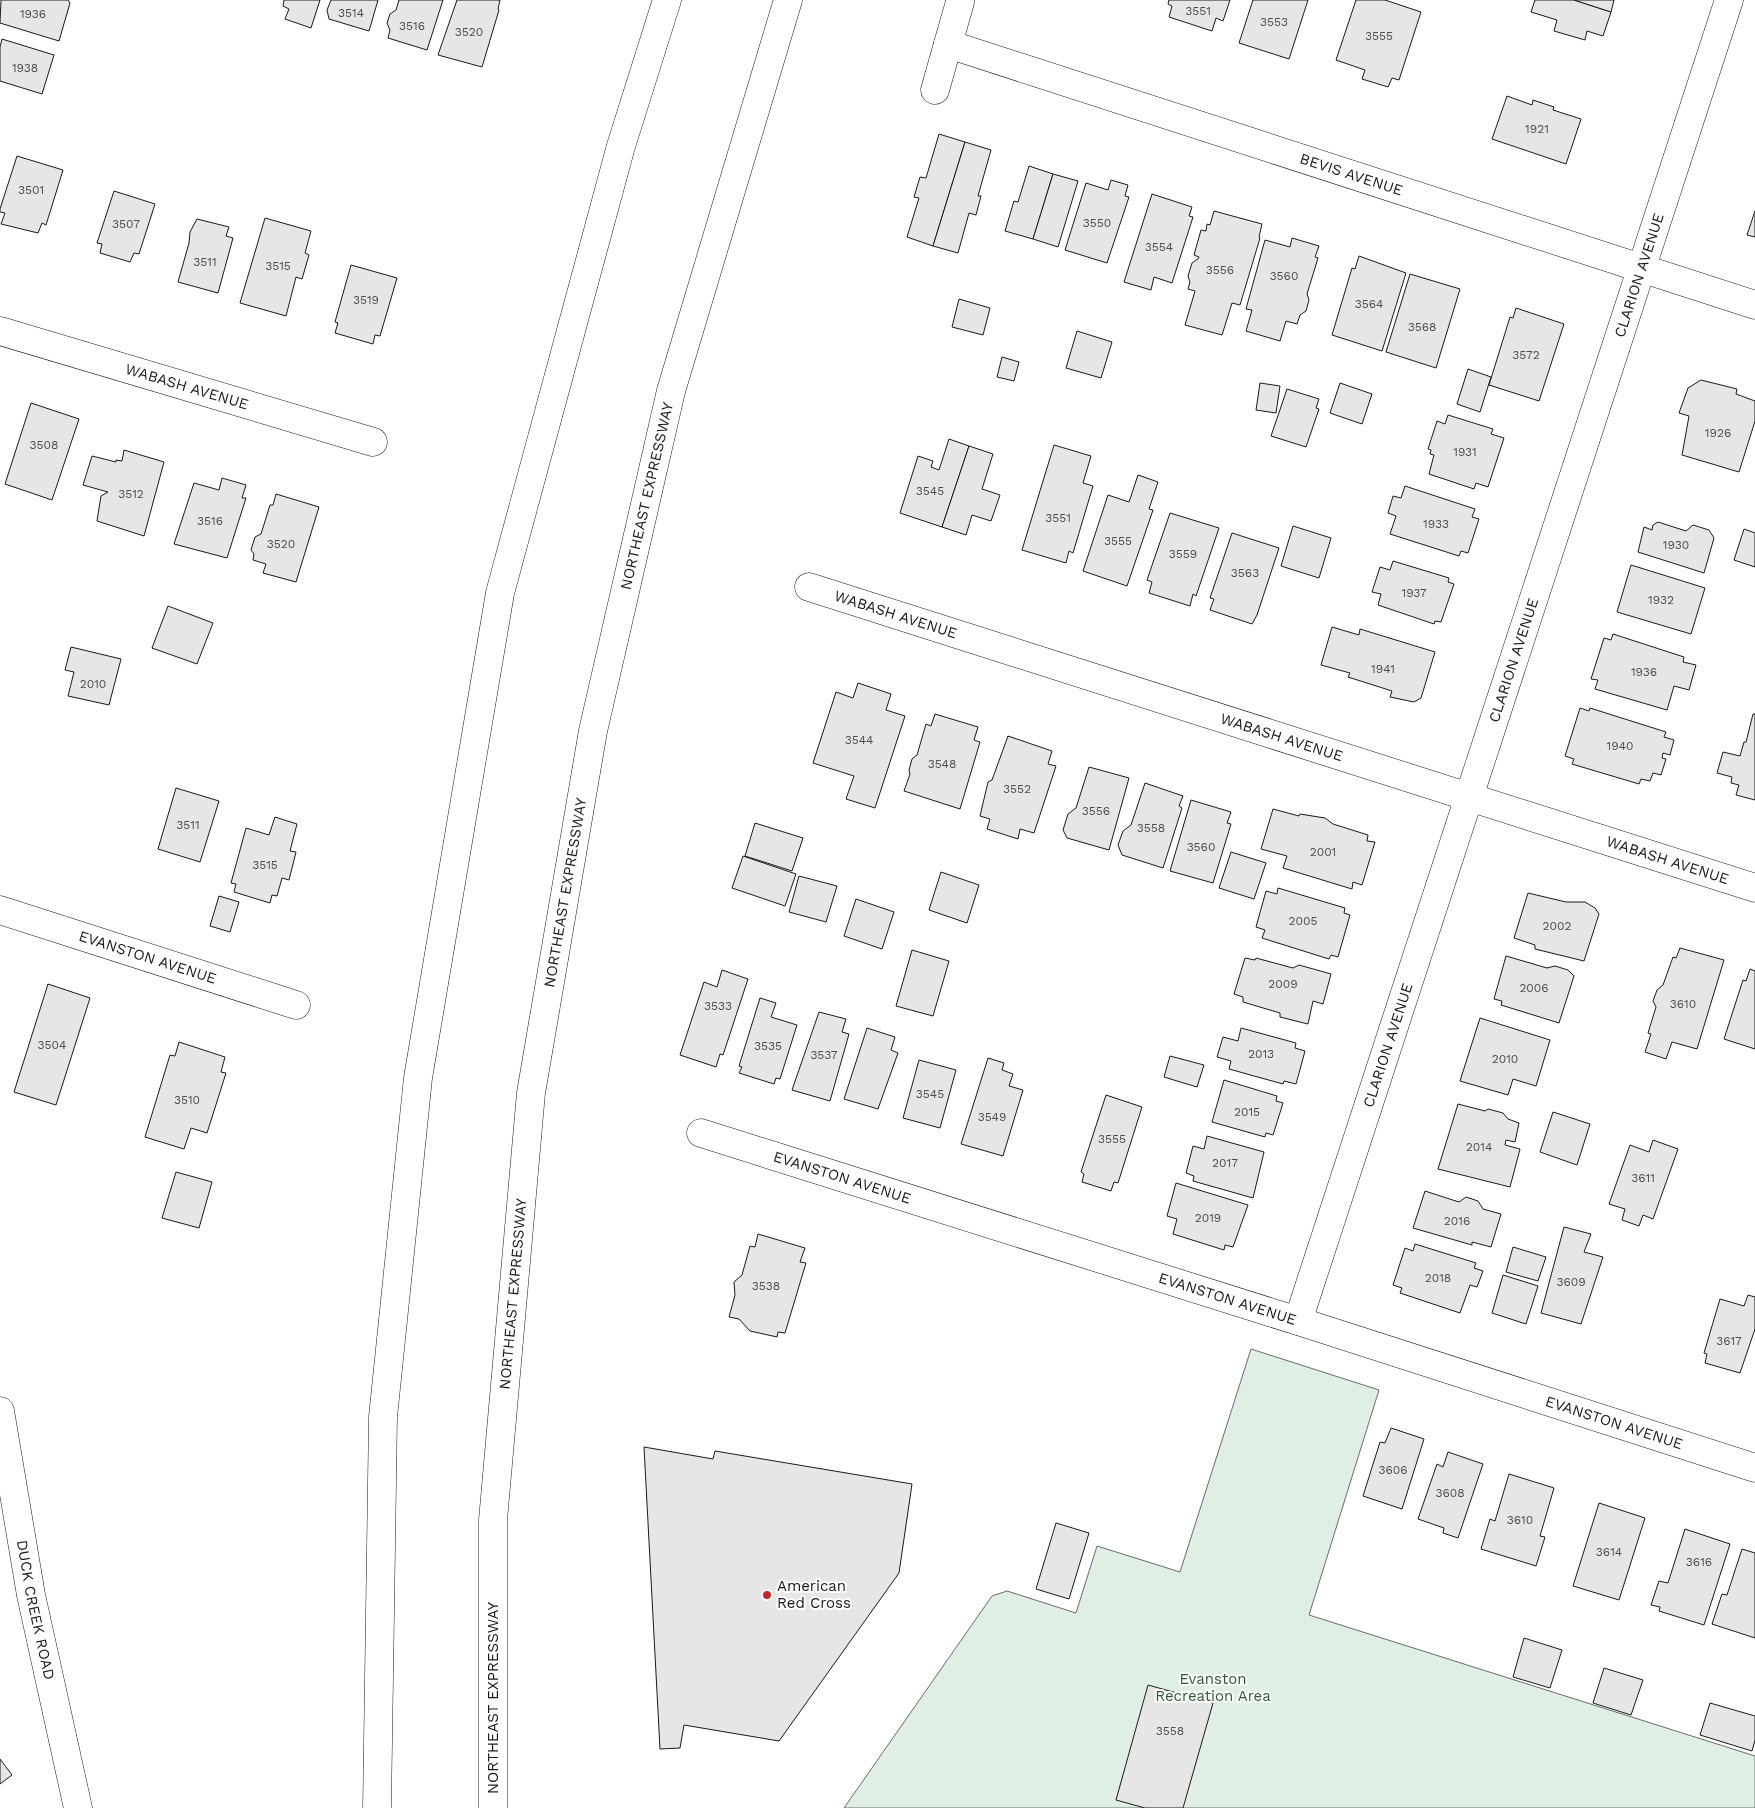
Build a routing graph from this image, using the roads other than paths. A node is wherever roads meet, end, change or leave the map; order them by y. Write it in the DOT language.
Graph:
graph roads {
  1 [pos="666,0"];
  2 [pos="788,0"];
  3 [pos="1729,0"];
  4 [pos="960,2"];
  5 [pos="948,44"];
  6 [pos="934,90"];
  7 [pos="1643,268"];
  8 [pos="1755,305"];
  9 [pos="0,330"];
  10 [pos="373,442"];
  11 [pos="810,587"];
  12 [pos="1468,797"];
  13 [pos="1755,888"];
  14 [pos="0,910"];
  15 [pos="296,1005"];
  16 [pos="701,1133"];
  17 [pos="1298,1321"];
  18 [pos="0,1411"];
  19 [pos="1755,1468"];
  20 [pos="78,1808"];
  21 [pos="377,1808"];
  22 [pos="493,1808"];
  1 -- 21 [label="main road"];
  2 -- 22 [label="main road, NORTHEAST EXPRESSWAY"];
  3 -- 7 [label="main road, CLARION AVENUE"];
  4 -- 5 [label="main road"];
  5 -- 6 [label="main road"];
  5 -- 7 [label="main road, BEVIS AVENUE"];
  7 -- 8 [label="main road, BEVIS AVENUE"];
  7 -- 12 [label="main road, CLARION AVENUE"];
  9 -- 10 [label="main road, WABASH AVENUE"];
  11 -- 12 [label="main road, WABASH AVENUE"];
  12 -- 13 [label="main road, WABASH AVENUE"];
  12 -- 17 [label="main road, CLARION AVENUE"];
  14 -- 15 [label="main road, EVANSTON AVENUE"];
  16 -- 17 [label="main road, EVANSTON AVENUE"];
  17 -- 19 [label="main road, EVANSTON AVENUE"];
  18 -- 20 [label="main road, DUCK CREEK ROAD"];
}
